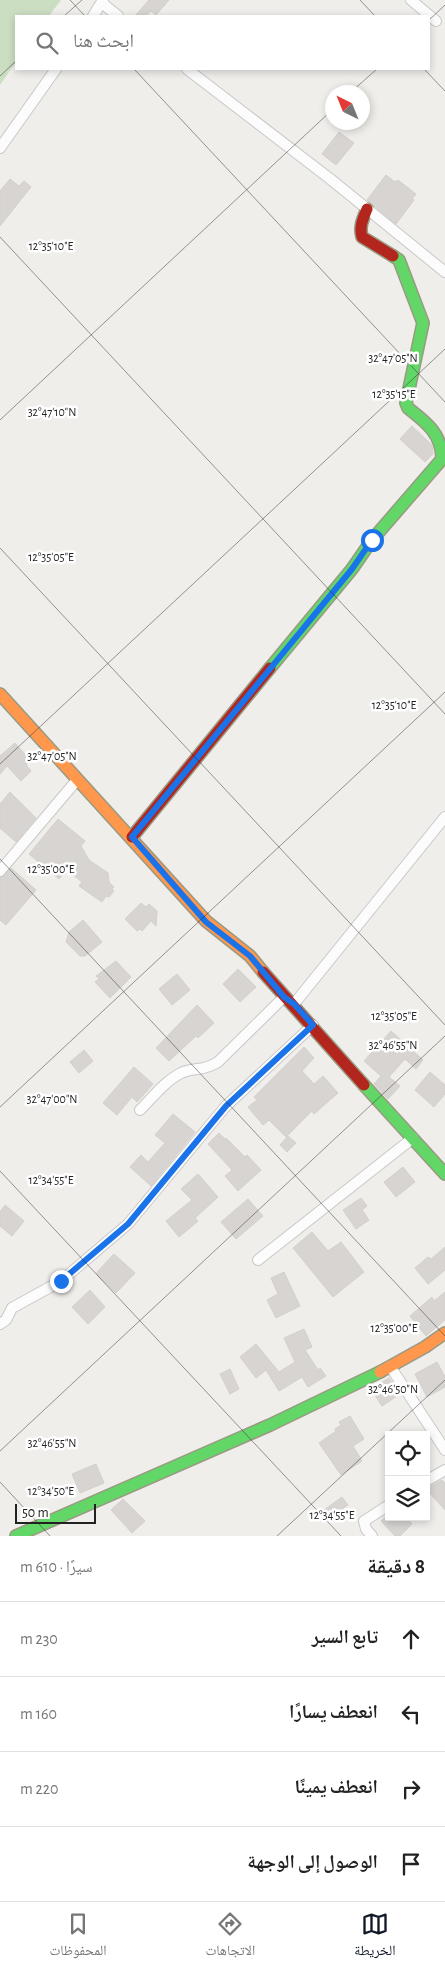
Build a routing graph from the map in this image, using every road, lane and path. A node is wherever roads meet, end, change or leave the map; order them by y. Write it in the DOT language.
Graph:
graph roads {
  1 [pos="411,0"];
  2 [pos="102,2"];
  3 [pos="93,15"];
  4 [pos="117,15"];
  5 [pos="429,15"];
  6 [pos="430,16"];
  7 [pos="436,21"];
  8 [pos="55,70"];
  9 [pos="188,70"];
  10 [pos="0,148"];
  11 [pos="366,209"];
  12 [pos="445,272"];
  13 [pos="0,694"];
  14 [pos="77,780"];
  15 [pos="445,817"];
  16 [pos="132,837"];
  17 [pos="0,871"];
  18 [pos="289,1001"];
  19 [pos="313,1025"];
  20 [pos="140,1110"];
  21 [pos="413,1138"];
  22 [pos="445,1174"];
  23 [pos="258,1260"];
  24 [pos="0,1324"];
  25 [pos="445,1333"];
  26 [pos="390,1366"];
  27 [pos="445,1450"];
  28 [pos="445,1470"];
  29 [pos="430,1479"];
  30 [pos="385,1508"];
  31 [pos="16,1536"];
  32 [pos="372,1536"];
  1 -- 5 [label="street"];
  2 -- 3 [label="street"];
  2 -- 4 [label="street"];
  6 -- 7 [label="street"];
  8 -- 10 [label="street"];
  9 -- 11 [label="street"];
  11 -- 12 [label="street"];
  11 -- 16 [label="street"];
  13 -- 14 [label="street"];
  14 -- 16 [label="street"];
  14 -- 17 [label="street"];
  15 -- 18 [label="street"];
  16 -- 18 [label="street"];
  18 -- 19 [label="street"];
  18 -- 20 [label="street"];
  19 -- 21 [label="street"];
  19 -- 24 [label="street"];
  21 -- 22 [label="street"];
  21 -- 23 [label="street"];
  25 -- 26 [label="street"];
  26 -- 27 [label="street"];
  26 -- 31 [label="street"];
  28 -- 29 [label="street"];
  30 -- 32 [label="street"];
}
